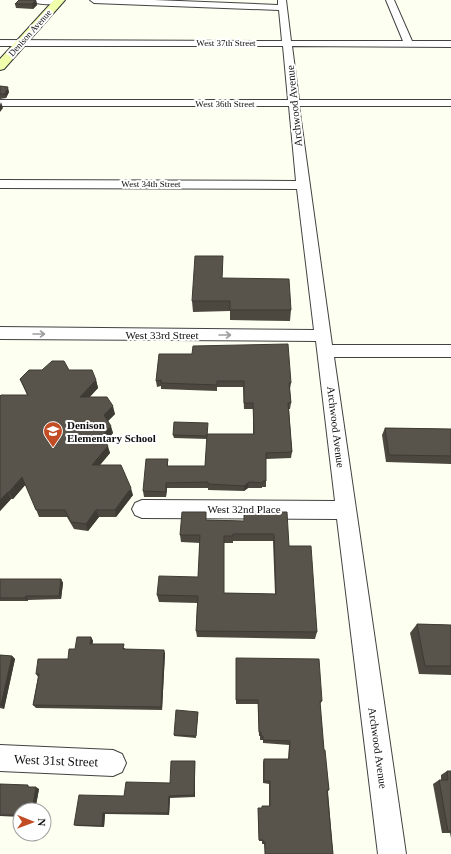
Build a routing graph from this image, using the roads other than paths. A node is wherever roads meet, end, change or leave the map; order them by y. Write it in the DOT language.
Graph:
graph roads {
  1 [pos="34,0"];
  2 [pos="94,0"];
  3 [pos="390,0"];
  4 [pos="60,1"];
  5 [pos="282,4"];
  6 [pos="0,43"];
  7 [pos="22,43"];
  8 [pos="287,44"];
  9 [pos="409,44"];
  10 [pos="451,44"];
  11 [pos="0,66"];
  12 [pos="0,103"];
  13 [pos="293,103"];
  14 [pos="449,106"];
  15 [pos="0,184"];
  16 [pos="303,185"];
  17 [pos="0,333"];
  18 [pos="325,343"];
  19 [pos="451,351"];
  20 [pos="142,509"];
  21 [pos="346,510"];
  22 [pos="0,758"];
  23 [pos="113,763"];
  24 [pos="392,854"];
  1 -- 4 [label="street"];
  2 -- 5 [label="street"];
  3 -- 9 [label="street"];
  4 -- 7 [label="main road, Denison Avenue"];
  5 -- 8 [label="street, Archwood Avenue"];
  6 -- 7 [label="street, West 37th Street"];
  7 -- 8 [label="street, West 37th Street"];
  7 -- 11 [label="main road, Denison Avenue"];
  8 -- 9 [label="street, West 37th Street"];
  8 -- 13 [label="street, Archwood Avenue"];
  9 -- 10 [label="street, West 37th Street"];
  12 -- 13 [label="street, West 36th Street"];
  13 -- 14 [label="street, West 36th Street"];
  13 -- 16 [label="street, Archwood Avenue"];
  15 -- 16 [label="street, West 34th Street"];
  16 -- 18 [label="street, Archwood Avenue"];
  17 -- 18 [label="street, West 33rd Street, one-way"];
  18 -- 19 [label="street, West 33rd Street"];
  18 -- 21 [label="street, Archwood Avenue"];
  20 -- 21 [label="street, West 32nd Place"];
  21 -- 24 [label="street, Archwood Avenue"];
  22 -- 23 [label="street, West 31st Street"];
}
